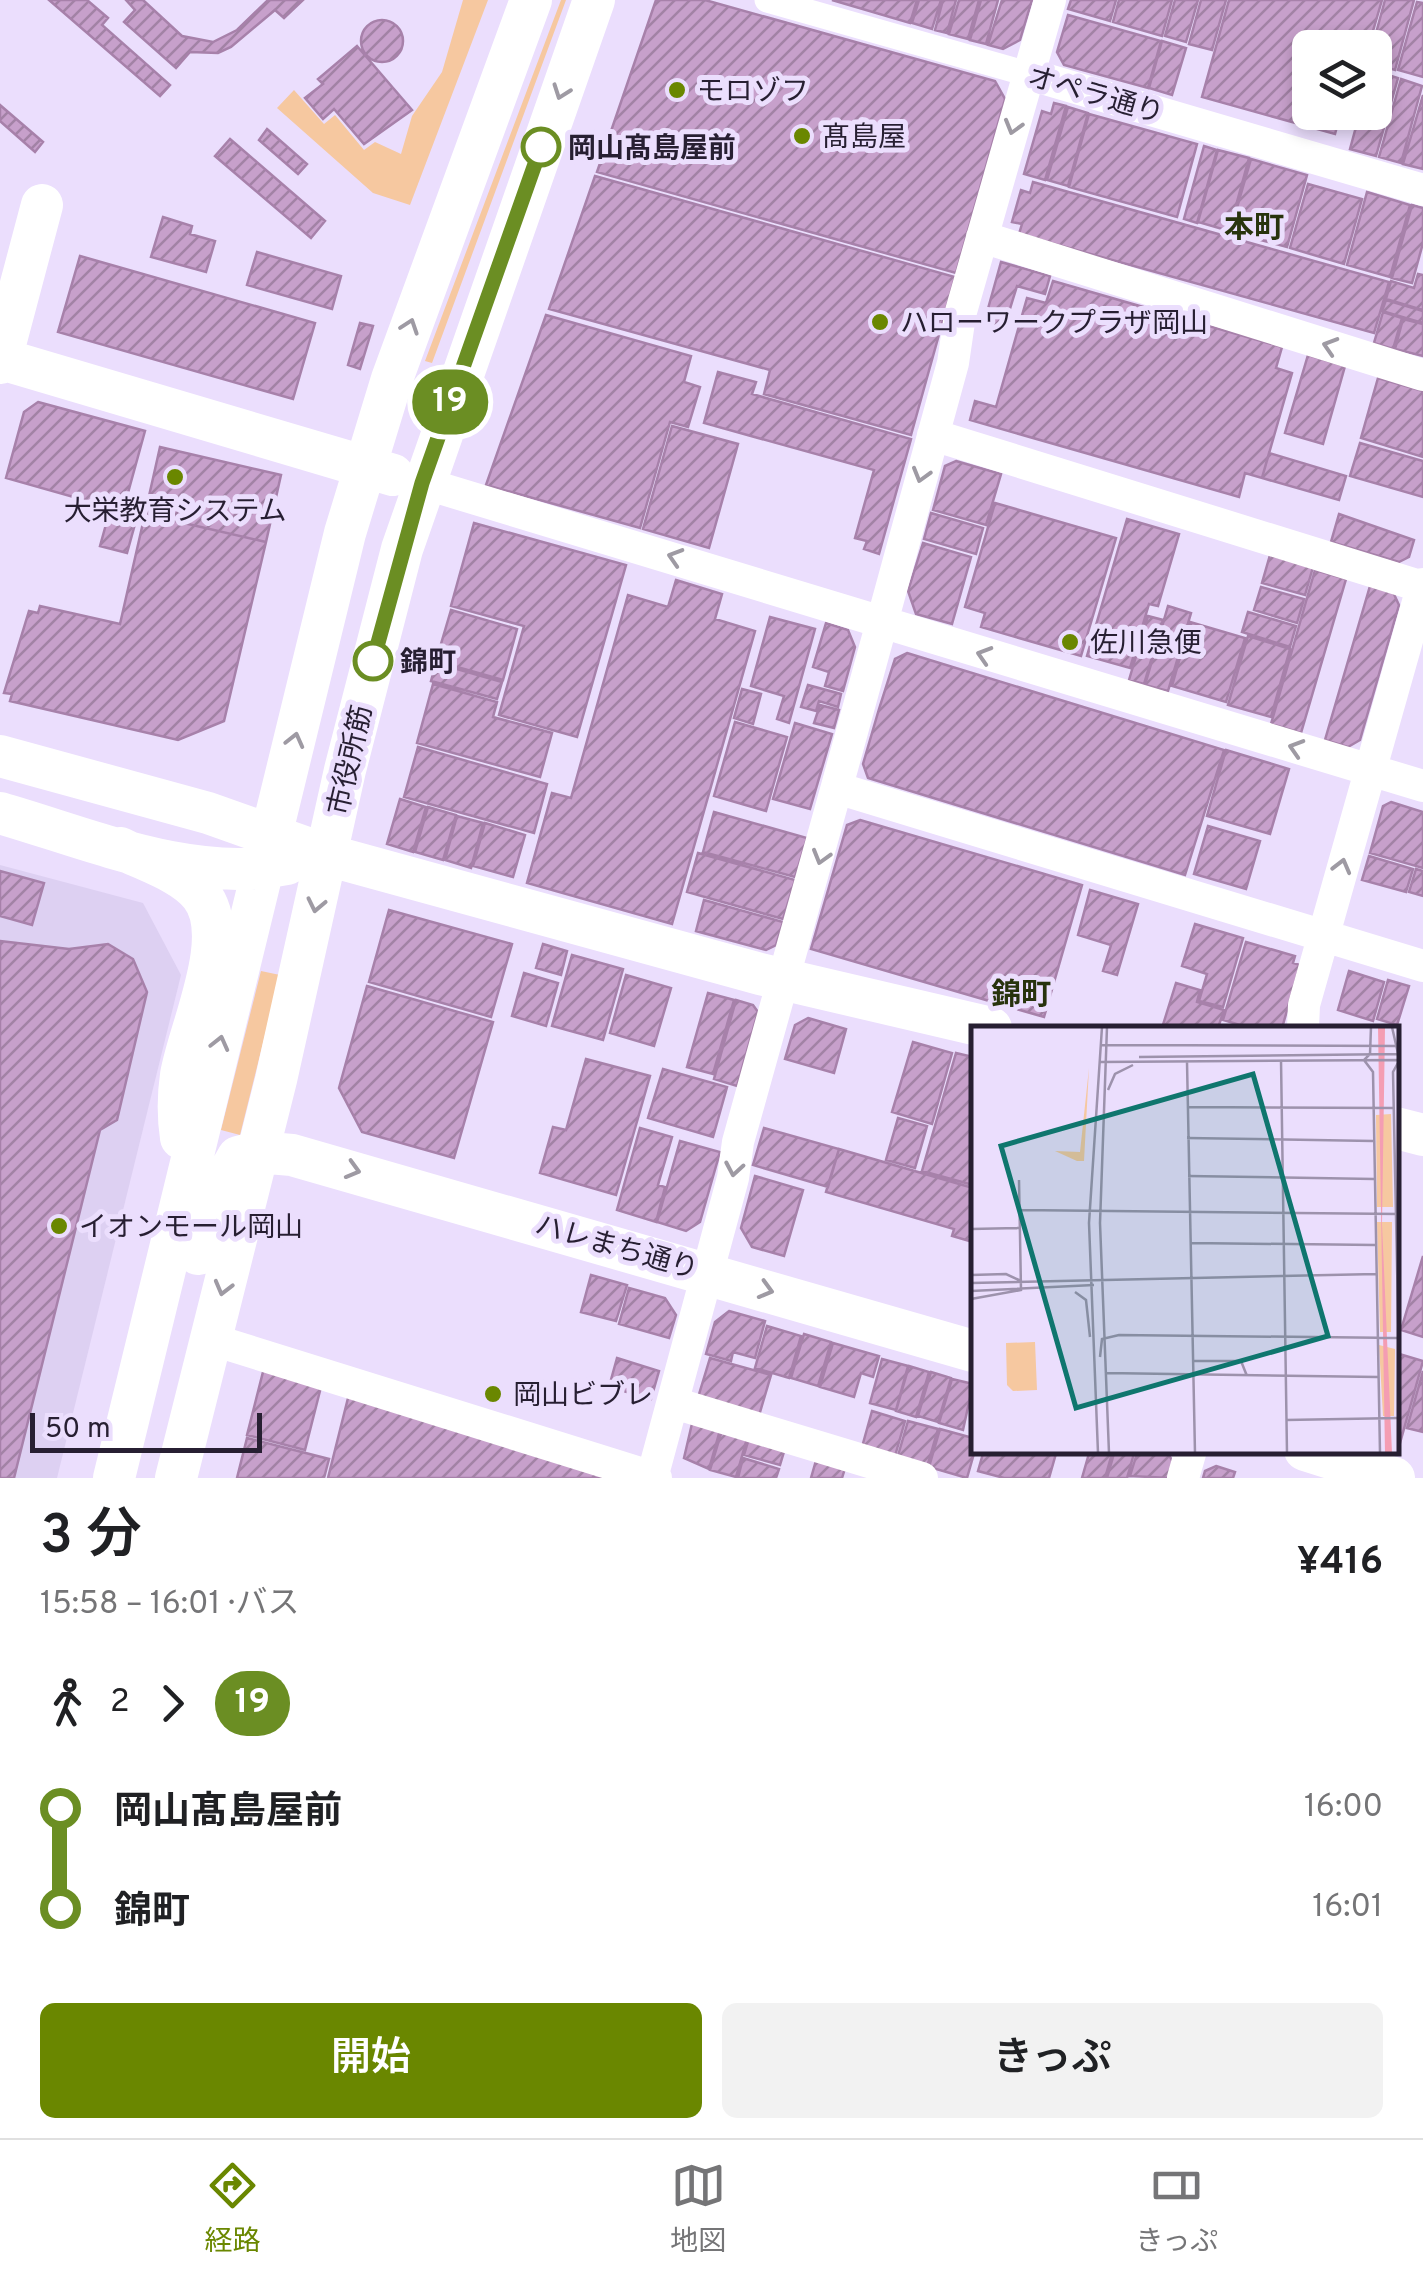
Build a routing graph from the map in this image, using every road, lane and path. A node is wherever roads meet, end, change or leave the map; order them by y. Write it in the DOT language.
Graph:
graph roads {
  1 [pos="532,0"];
  2 [pos="594,0"];
  3 [pos="767,0"];
  4 [pos="1050,0"];
  5 [pos="1028,74"];
  6 [pos="1423,190"];
  7 [pos="42,205"];
  8 [pos="982,236"];
  9 [pos="1,361"];
  10 [pos="1423,375"];
  11 [pos="933,435"];
  12 [pos="365,467"];
  13 [pos="422,483"];
  14 [pos="1423,586"];
  15 [pos="879,624"];
  16 [pos="0,756"];
  17 [pos="1367,770"];
  18 [pos="1423,786"];
  19 [pos="840,789"];
  20 [pos="0,813"];
  21 [pos="120,848"];
  22 [pos="268,852"];
  23 [pos="327,856"];
  24 [pos="1323,938"];
  25 [pos="1423,966"];
  26 [pos="783,978"];
  27 [pos="983,1026"];
  28 [pos="1303,1026"];
  29 [pos="1398,1129"];
  30 [pos="1423,1135"];
  31 [pos="258,1152"];
  32 [pos="188,1178"];
  33 [pos="708,1272"];
  34 [pos="210,1339"];
  35 [pos="971,1350"];
  36 [pos="674,1403"];
  37 [pos="1190,1453"];
  38 [pos="1314,1453"];
  39 [pos="654,1477"];
  40 [pos="114,1478"];
  41 [pos="141,1478"];
  42 [pos="176,1478"];
  43 [pos="922,1478"];
  44 [pos="1183,1478"];
  45 [pos="1394,1478"];
  12 -- 1 [label="street, 市役所筋, one-way"];
  2 -- 13 [label="street, 市役所筋, one-way"];
  3 -- 5 [label="street, オペラ通り"];
  4 -- 5 [label="street"];
  5 -- 6 [label="street, オペラ通り"];
  5 -- 8 [label="street, one-way"];
  7 -- 9 [label="street"];
  10 -- 8 [label="street, one-way"];
  8 -- 11 [label="street"];
  9 -- 12 [label="street"];
  11 -- 14 [label="street"];
  11 -- 15 [label="street, one-way"];
  12 -- 13 [label="street"];
  22 -- 12 [label="street, 市役所筋, one-way"];
  15 -- 13 [label="street, one-way"];
  13 -- 23 [label="street, 市役所筋"];
  14 -- 17 [label="street"];
  17 -- 15 [label="street, one-way"];
  15 -- 19 [label="street"];
  16 -- 22 [label="street"];
  17 -- 18 [label="street"];
  24 -- 17 [label="street, one-way"];
  19 -- 24 [label="street"];
  19 -- 26 [label="street, one-way"];
  20 -- 21 [label="street"];
  21 -- 22 [label="street"];
  21 -- 32 [label="street"];
  22 -- 23 [label="street"];
  32 -- 22 [label="street, 市役所筋, one-way"];
  23 -- 26 [label="street"];
  23 -- 31 [label="street, 市役所筋, one-way"];
  24 -- 25 [label="street"];
  24 -- 28 [label="street"];
  26 -- 27 [label="street"];
  26 -- 33 [label="street, one-way"];
  29 -- 30 [label="street"];
  31 -- 33 [label="street, ハレまち通り, one-way"];
  31 -- 34 [label="street, 市役所筋, one-way"];
  31 -- 41 [label="street"];
  32 -- 40 [label="street, 市役所筋"];
  33 -- 35 [label="street, ハレまち通り, one-way"];
  33 -- 36 [label="street"];
  34 -- 39 [label="street"];
  34 -- 42 [label="street, 市役所筋"];
  36 -- 39 [label="street"];
  36 -- 43 [label="street"];
  37 -- 44 [label="street"];
  38 -- 45 [label="street"];
}
